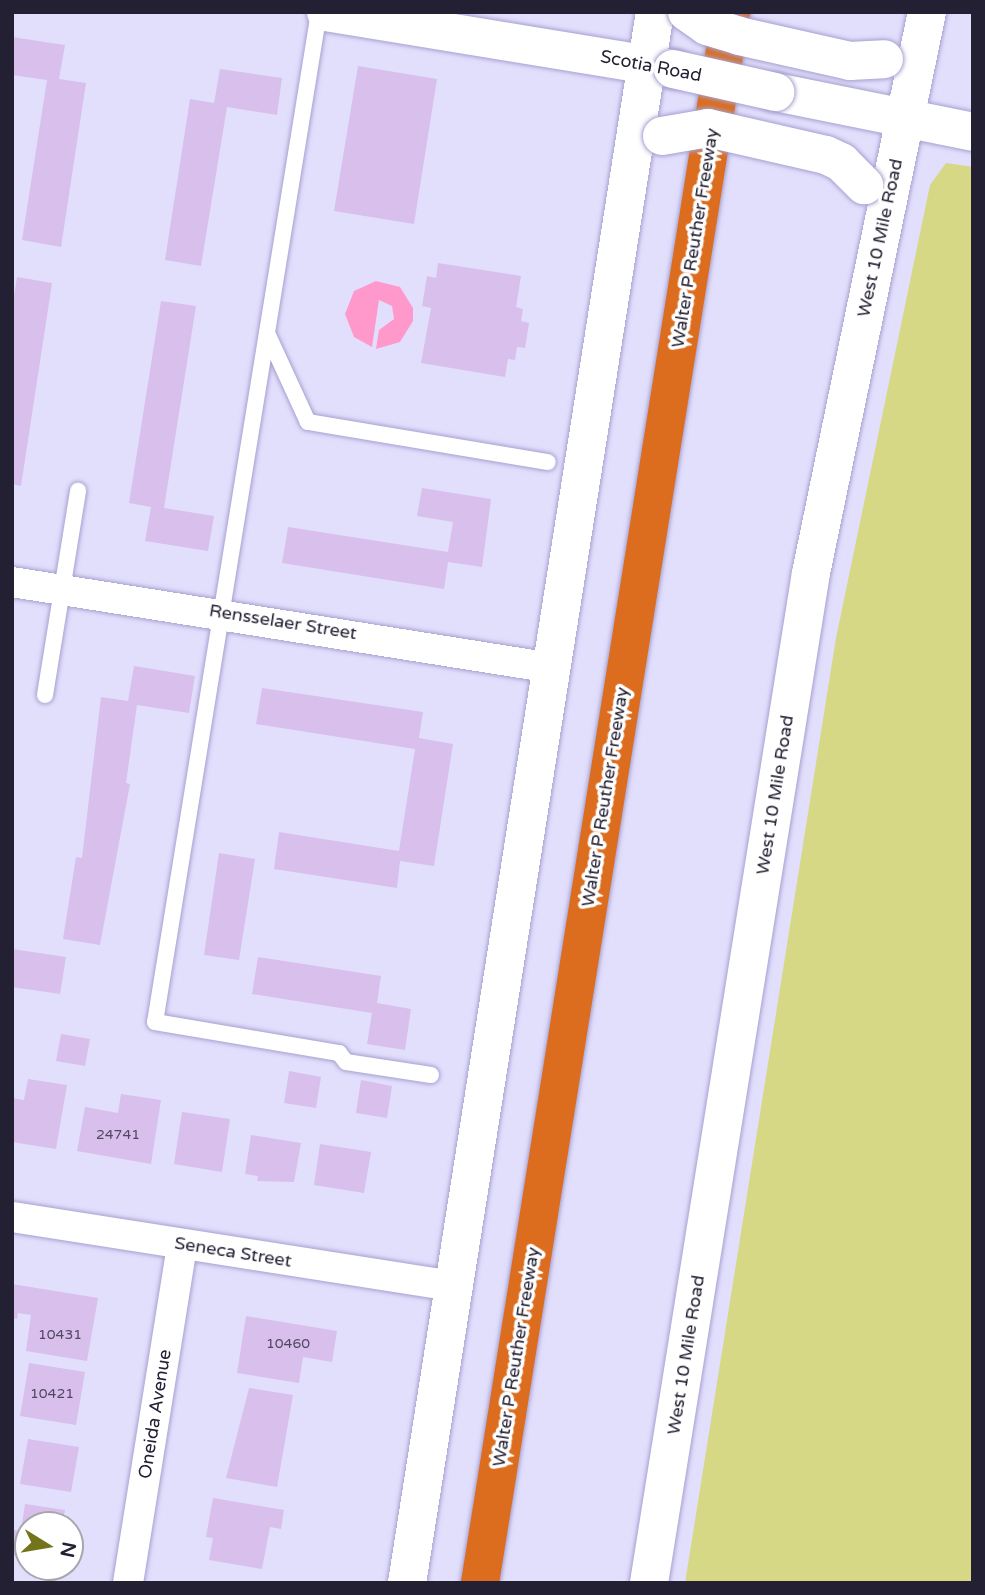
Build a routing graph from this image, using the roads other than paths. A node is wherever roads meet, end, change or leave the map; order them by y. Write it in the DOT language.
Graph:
graph roads {
  1 [pos="319,12"];
  2 [pos="326,12"];
  3 [pos="655,12"];
  4 [pos="687,12"];
  5 [pos="732,12"];
  6 [pos="925,24"];
  7 [pos="660,67"];
  8 [pos="890,118"];
  9 [pos="973,132"];
  10 [pos="631,172"];
  11 [pos="883,224"];
  12 [pos="267,333"];
  13 [pos="548,462"];
  14 [pos="78,491"];
  15 [pos="12,582"];
  16 [pos="62,590"];
  17 [pos="223,612"];
  18 [pos="552,668"];
  19 [pos="46,695"];
  20 [pos="431,1075"];
  21 [pos="12,1217"];
  22 [pos="181,1245"];
  23 [pos="455,1286"];
  24 [pos="128,1583"];
  25 [pos="407,1583"];
  26 [pos="480,1583"];
  27 [pos="649,1583"];
  1 -- 12 [label="lane"];
  2 -- 7 [label="main road, Scotia Road"];
  3 -- 7 [label="main road"];
  4 -- 6 [label="main road, bridge"];
  5 -- 26 [label="highway, Walter P Reuther Freeway"];
  6 -- 8 [label="main road, West 10 Mile Road"];
  7 -- 8 [label="main road, Scotia Road, bridge"];
  7 -- 10 [label="main road"];
  8 -- 9 [label="main road, Scotia Road"];
  8 -- 11 [label="main road, West 10 Mile Road"];
  10 -- 11 [label="main road, bridge"];
  10 -- 18 [label="main road"];
  11 -- 27 [label="main road, West 10 Mile Road"];
  12 -- 13 [label="lane"];
  12 -- 17 [label="lane"];
  14 -- 16 [label="lane"];
  15 -- 16 [label="street, Rensselaer Street"];
  16 -- 17 [label="street, Rensselaer Street"];
  16 -- 19 [label="lane"];
  17 -- 18 [label="street, Rensselaer Street"];
  17 -- 20 [label="lane"];
  18 -- 23 [label="main road"];
  21 -- 22 [label="street, Seneca Street"];
  22 -- 23 [label="street, Seneca Street"];
  22 -- 24 [label="street, Oneida Avenue"];
  23 -- 25 [label="main road"];
}
